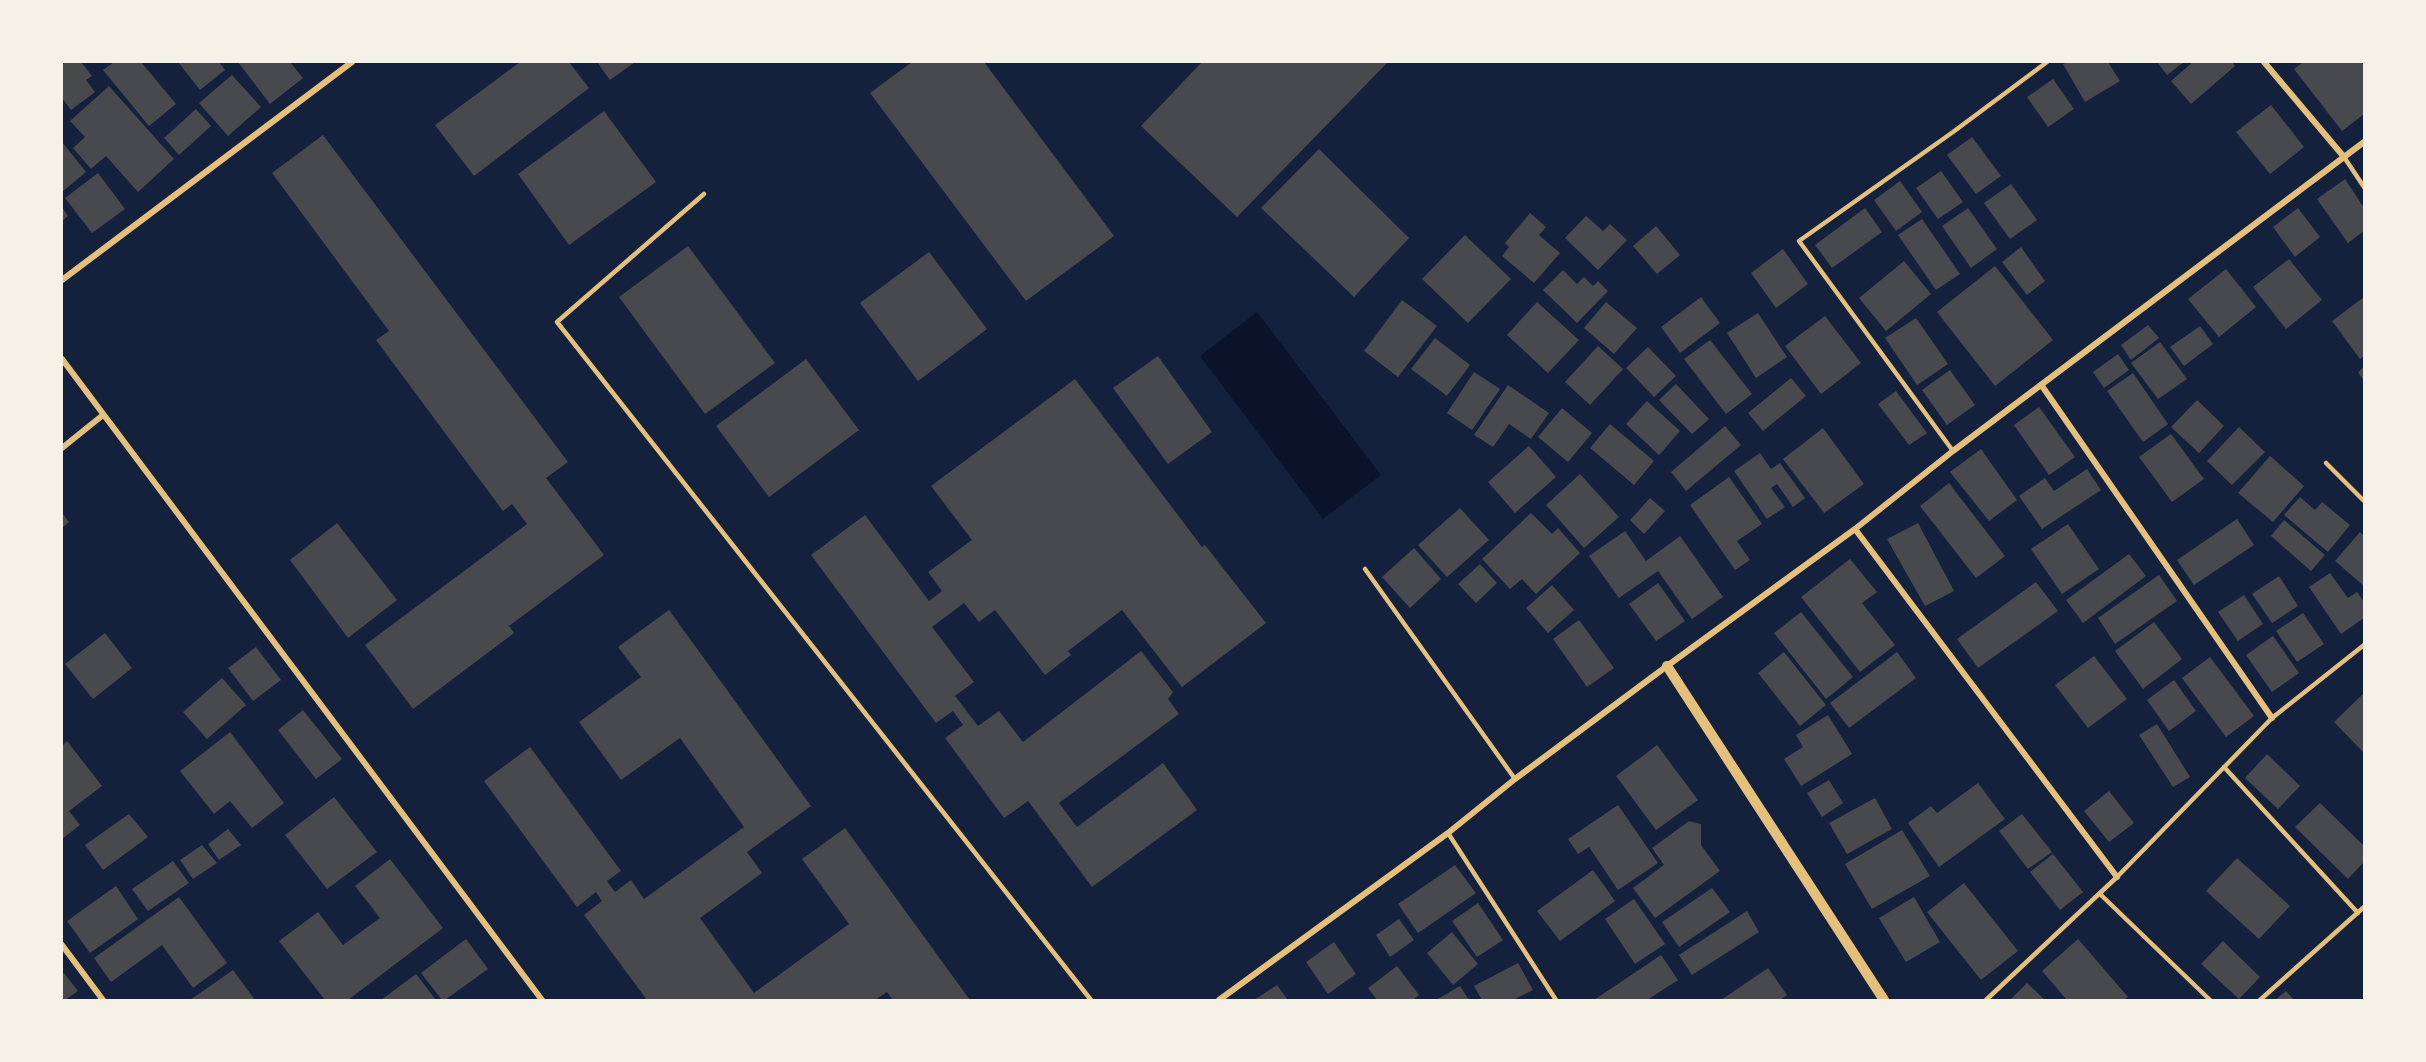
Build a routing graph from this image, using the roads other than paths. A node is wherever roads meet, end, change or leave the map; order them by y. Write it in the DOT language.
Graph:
graph roads {
  1 [pos="352,62"];
  2 [pos="2047,62"];
  3 [pos="2264,62"];
  4 [pos="2364,142"];
  5 [pos="2344,157"];
  6 [pos="2364,188"];
  7 [pos="704,194"];
  8 [pos="62,280"];
  9 [pos="62,359"];
  10 [pos="2042,386"];
  11 [pos="103,415"];
  12 [pos="62,448"];
  13 [pos="1953,452"];
  14 [pos="2326,463"];
  15 [pos="2364,501"];
  16 [pos="1855,529"];
  17 [pos="1365,570"];
  18 [pos="2364,645"];
  19 [pos="1667,666"];
  20 [pos="2271,718"];
  21 [pos="2224,767"];
  22 [pos="1515,779"];
  23 [pos="1448,833"];
  24 [pos="2117,877"];
  25 [pos="2100,894"];
  26 [pos="2364,907"];
  27 [pos="2358,913"];
  28 [pos="62,945"];
  29 [pos="103,1000"];
  30 [pos="542,1000"];
  31 [pos="1091,1000"];
  32 [pos="1219,1000"];
  33 [pos="1556,1000"];
  34 [pos="1884,1000"];
  35 [pos="1986,1000"];
  36 [pos="2210,1000"];
  37 [pos="2260,1000"];
  1 -- 8 [label="street"];
  2 -- 13 [label="lane"];
  3 -- 5 [label="street"];
  4 -- 5 [label="street"];
  5 -- 6 [label="lane"];
  5 -- 10 [label="street"];
  7 -- 31 [label="lane"];
  9 -- 11 [label="street"];
  10 -- 13 [label="street"];
  10 -- 20 [label="street"];
  11 -- 12 [label="street"];
  11 -- 30 [label="street"];
  13 -- 16 [label="street"];
  14 -- 15 [label="lane"];
  16 -- 19 [label="street"];
  16 -- 24 [label="street"];
  17 -- 22 [label="lane"];
  18 -- 20 [label="lane"];
  19 -- 22 [label="street"];
  19 -- 34 [label="street"];
  20 -- 21 [label="lane"];
  21 -- 24 [label="lane"];
  21 -- 27 [label="lane"];
  22 -- 23 [label="street"];
  23 -- 32 [label="street"];
  23 -- 33 [label="lane"];
  24 -- 25 [label="lane"];
  25 -- 35 [label="lane"];
  25 -- 36 [label="lane"];
  26 -- 27 [label="lane"];
  27 -- 37 [label="lane"];
  28 -- 29 [label="street"];
}
